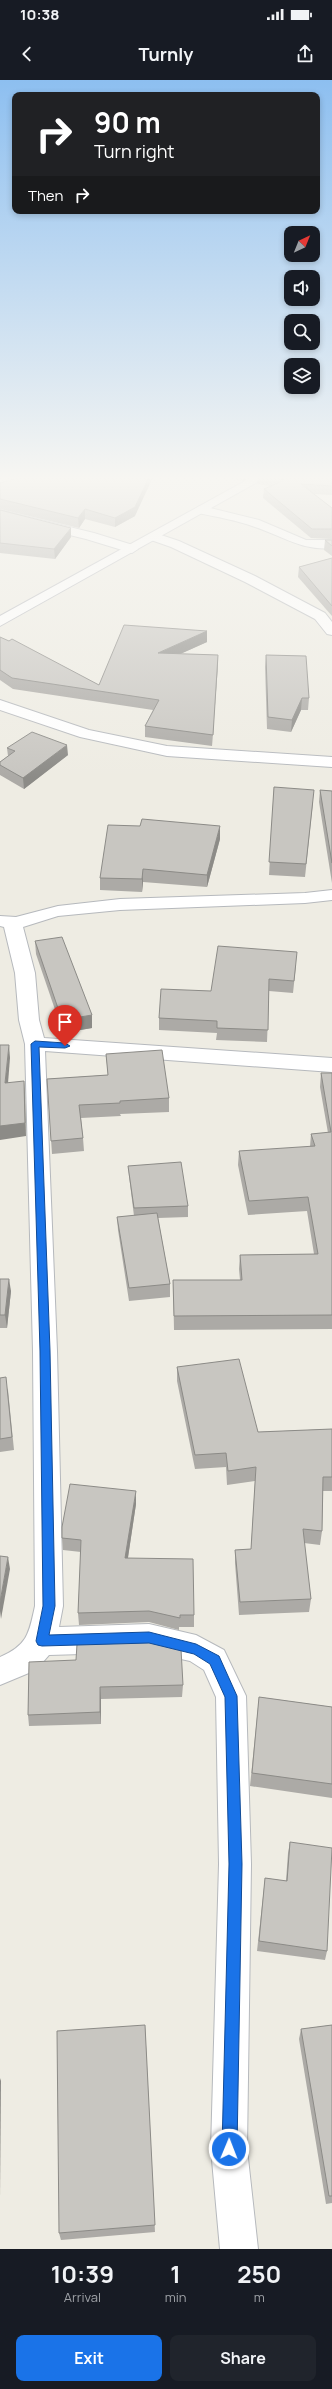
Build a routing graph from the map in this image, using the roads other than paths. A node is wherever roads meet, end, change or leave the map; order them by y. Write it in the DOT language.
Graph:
graph roads {
  1 [pos="83,576"];
  2 [pos="243,576"];
  3 [pos="0,622"];
  4 [pos="332,631"];
  5 [pos="0,705"];
  6 [pos="332,762"];
  7 [pos="332,895"];
  8 [pos="6,923"];
  9 [pos="35,1044"];
  10 [pos="332,1065"];
  11 [pos="42,1641"];
  12 [pos="0,1671"];
  13 [pos="239,2249"];
  1 -- 3 [label="street"];
  2 -- 4 [label="street"];
  5 -- 6 [label="street"];
  7 -- 8 [label="street"];
  8 -- 9 [label="street"];
  9 -- 10 [label="street"];
  9 -- 11 [label="street"];
  11 -- 12 [label="street"];
  11 -- 13 [label="street"];
}
